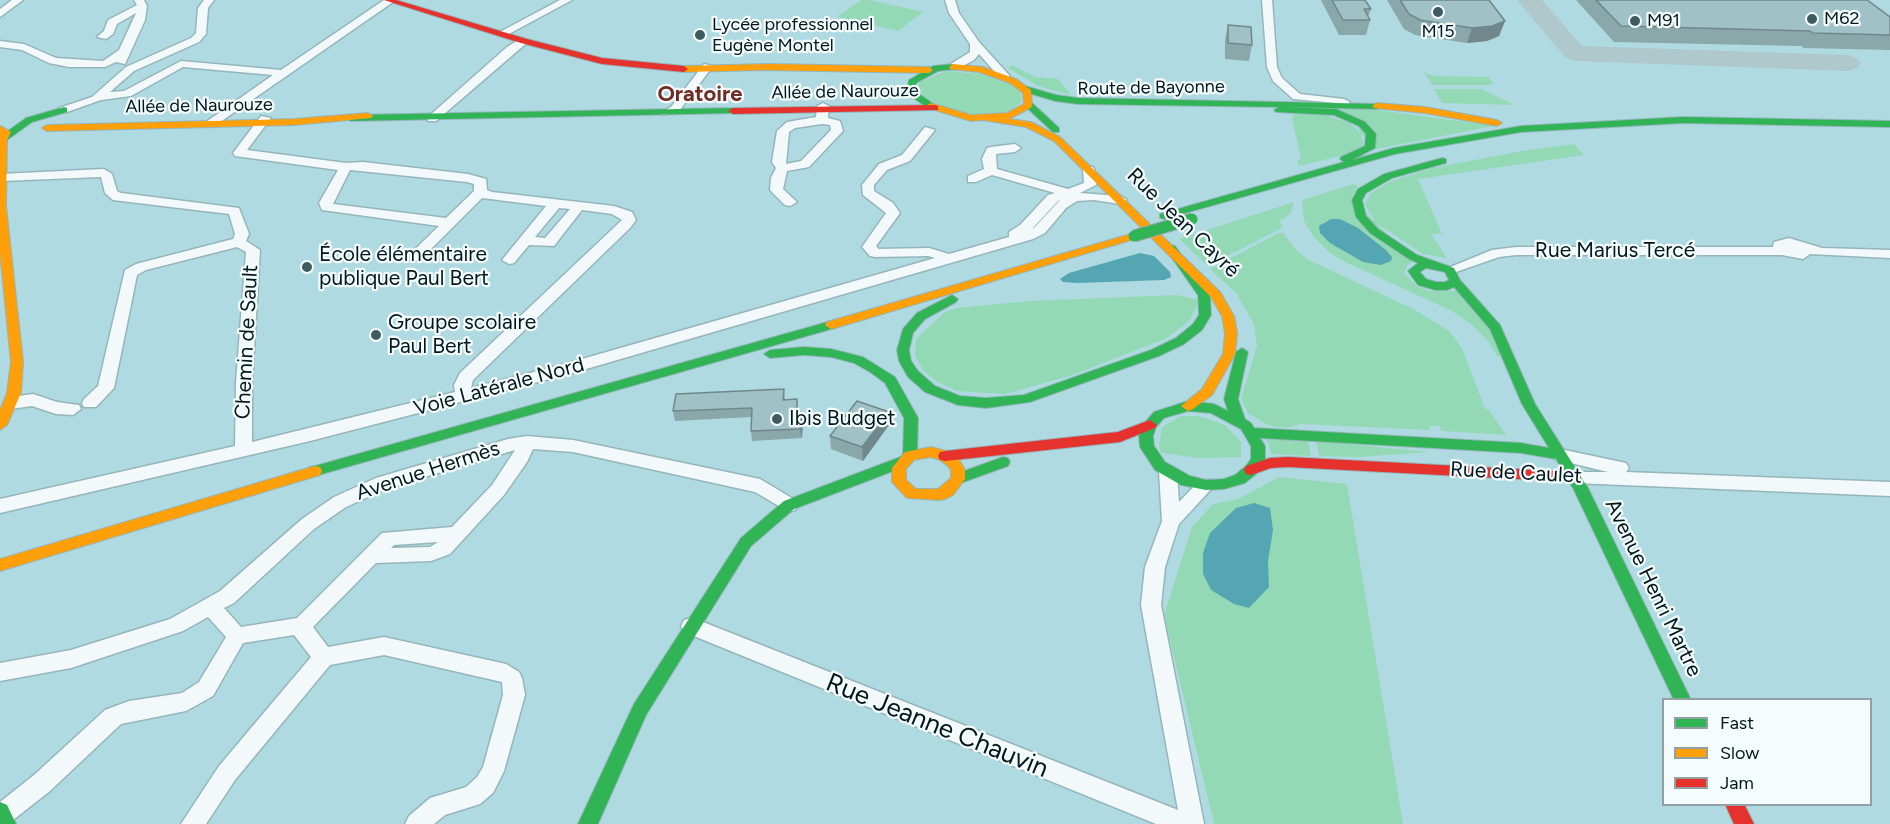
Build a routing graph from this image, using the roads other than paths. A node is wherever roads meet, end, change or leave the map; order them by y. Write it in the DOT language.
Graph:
graph roads {
  1 [pos="18,0"];
  2 [pos="209,0"];
  3 [pos="390,0"];
  4 [pos="400,0"];
  5 [pos="567,0"];
  6 [pos="950,0"];
  7 [pos="1267,0"];
  8 [pos="140,3"];
  9 [pos="0,14"];
  10 [pos="436,15"];
  11 [pos="501,34"];
  12 [pos="102,37"];
  13 [pos="524,41"];
  14 [pos="0,44"];
  15 [pos="975,44"];
  16 [pos="988,58"];
  17 [pos="126,63"];
  18 [pos="105,64"];
  19 [pos="959,64"];
  20 [pos="707,68"];
  21 [pos="876,70"];
  22 [pos="929,70"];
  23 [pos="282,73"];
  24 [pos="1276,76"];
  25 [pos="1005,77"];
  26 [pos="911,89"];
  27 [pos="1025,89"];
  28 [pos="100,97"];
  29 [pos="1073,106"];
  30 [pos="1277,106"];
  31 [pos="1377,106"];
  32 [pos="936,108"];
  33 [pos="1033,109"];
  34 [pos="76,110"];
  35 [pos="671,111"];
  36 [pos="822,112"];
  37 [pos="435,116"];
  38 [pos="987,118"];
  39 [pos="264,120"];
  40 [pos="1683,120"];
  41 [pos="213,122"];
  42 [pos="1890,124"];
  43 [pos="44,128"];
  44 [pos="929,130"];
  45 [pos="1056,130"];
  46 [pos="9,132"];
  47 [pos="1890,133"];
  48 [pos="1526,136"];
  49 [pos="1066,143"];
  50 [pos="1015,148"];
  51 [pos="1456,158"];
  52 [pos="346,167"];
  53 [pos="1331,167"];
  54 [pos="782,168"];
  55 [pos="1089,170"];
  56 [pos="991,171"];
  57 [pos="2,177"];
  58 [pos="972,179"];
  59 [pos="480,192"];
  60 [pos="1071,194"];
  61 [pos="1120,200"];
  62 [pos="790,202"];
  63 [pos="556,203"];
  64 [pos="579,206"];
  65 [pos="450,223"];
  66 [pos="525,240"];
  67 [pos="239,243"];
  68 [pos="1171,248"];
  69 [pos="1890,254"];
  70 [pos="1064,256"];
  71 [pos="415,257"];
  72 [pos="948,258"];
  73 [pos="509,260"];
  74 [pos="1431,263"];
  75 [pos="1452,276"];
  76 [pos="4,284"];
  77 [pos="877,297"];
  78 [pos="6,304"];
  79 [pos="690,367"];
  80 [pos="464,397"];
  81 [pos="11,403"];
  82 [pos="1188,406"];
  83 [pos="1238,419"];
  84 [pos="0,425"];
  85 [pos="1150,425"];
  86 [pos="1252,434"];
  87 [pos="527,442"];
  88 [pos="244,449"];
  89 [pos="1110,452"];
  90 [pos="1137,454"];
  91 [pos="1560,455"];
  92 [pos="945,456"];
  93 [pos="907,459"];
  94 [pos="1154,459"];
  95 [pos="1366,464"];
  96 [pos="1251,470"];
  97 [pos="1168,472"];
  98 [pos="1574,477"];
  99 [pos="958,479"];
  100 [pos="1701,482"];
  101 [pos="1206,485"];
  102 [pos="873,486"];
  103 [pos="828,488"];
  104 [pos="890,488"];
  105 [pos="1890,489"];
  106 [pos="912,494"];
  107 [pos="0,506"];
  108 [pos="785,507"];
  109 [pos="1171,521"];
  110 [pos="0,565"];
  111 [pos="211,608"];
  112 [pos="302,625"];
  113 [pos="691,626"];
  114 [pos="237,636"];
  115 [pos="324,657"];
  116 [pos="0,672"];
  117 [pos="1683,698"];
  118 [pos="1735,806"];
  119 [pos="2,816"];
  120 [pos="193,824"];
  121 [pos="417,824"];
  122 [pos="588,824"];
  123 [pos="1184,824"];
  124 [pos="1192,824"];
  125 [pos="1744,824"];
  1 -- 9 [label="street"];
  2 -- 17 [label="street"];
  3 -- 10 [label="main road"];
  3 -- 23 [label="street"];
  4 -- 10 [label="main road"];
  5 -- 11 [label="street"];
  6 -- 15 [label="street"];
  7 -- 24 [label="street"];
  8 -- 12 [label="street"];
  8 -- 17 [label="street"];
  10 -- 11 [label="main road, Route de Bayonne"];
  11 -- 13 [label="main road, Route de Bayonne"];
  13 -- 20 [label="main road, Route de Bayonne"];
  13 -- 37 [label="street"];
  14 -- 18 [label="street"];
  15 -- 16 [label="street"];
  15 -- 19 [label="street"];
  16 -- 19 [label="street"];
  16 -- 25 [label="street"];
  17 -- 18 [label="street"];
  17 -- 18 [label="street"];
  17 -- 28 [label="street"];
  19 -- 22 [label="main road, Route de Bayonne"];
  19 -- 25 [label="main road, Route de Bayonne"];
  20 -- 21 [label="main road, Route de Bayonne"];
  20 -- 35 [label="street"];
  21 -- 22 [label="main road, Route de Bayonne"];
  21 -- 26 [label="main road"];
  22 -- 26 [label="main road, Allée de Naurouze"];
  23 -- 28 [label="street"];
  23 -- 41 [label="street"];
  24 -- 30 [label="street"];
  24 -- 30 [label="street"];
  24 -- 31 [label="street"];
  25 -- 27 [label="main road, Route de Bayonne"];
  26 -- 32 [label="main road"];
  26 -- 36 [label="main road, Allée de Naurouze"];
  27 -- 30 [label="main road, Route de Bayonne"];
  27 -- 33 [label="main road"];
  28 -- 34 [label="street"];
  29 -- 30 [label="main road, Route de Bayonne"];
  29 -- 33 [label="main road, Route de Bayonne"];
  29 -- 45 [label="main road"];
  30 -- 31 [label="main road, Route de Bayonne"];
  30 -- 53 [label="main road"];
  31 -- 40 [label="main road, Route de Bayonne"];
  32 -- 36 [label="main road, Allée de Naurouze"];
  32 -- 38 [label="main road"];
  33 -- 38 [label="main road"];
  33 -- 45 [label="main road"];
  34 -- 41 [label="main road"];
  34 -- 43 [label="main road"];
  34 -- 46 [label="main road"];
  35 -- 36 [label="main road, Allée de Naurouze"];
  35 -- 37 [label="main road, Allée de Naurouze"];
  36 -- 54 [label="street"];
  36 -- 54 [label="street"];
  37 -- 39 [label="main road, Allée de Naurouze"];
  38 -- 49 [label="main road"];
  39 -- 41 [label="main road, Allée de Naurouze"];
  39 -- 52 [label="street"];
  40 -- 42 [label="main road"];
  40 -- 48 [label="main road"];
  41 -- 43 [label="main road, Allée de Naurouze"];
  43 -- 46 [label="main road, Allée de Naurouze"];
  43 -- 46 [label="main road"];
  44 -- 72 [label="street"];
  45 -- 49 [label="main road"];
  46 -- 57 [label="main road"];
  47 -- 48 [label="main road"];
  48 -- 53 [label="main road"];
  48 -- 70 [label="main road, bridge"];
  49 -- 55 [label="main road, Rue Jean Cayré"];
  49 -- 83 [label="main road, Rue Jean Cayré"];
  50 -- 56 [label="street"];
  51 -- 74 [label="main road"];
  52 -- 59 [label="street"];
  52 -- 65 [label="street"];
  53 -- 77 [label="main road"];
  54 -- 62 [label="street"];
  55 -- 60 [label="street, Voie Latérale Nord"];
  55 -- 61 [label="main road, Rue Jean Cayré"];
  56 -- 58 [label="street"];
  56 -- 60 [label="street"];
  57 -- 67 [label="street"];
  57 -- 76 [label="main road"];
  59 -- 63 [label="street"];
  59 -- 65 [label="street"];
  60 -- 61 [label="street"];
  60 -- 72 [label="street, Voie Latérale Nord"];
  61 -- 68 [label="main road, Rue Jean Cayré"];
  63 -- 64 [label="street"];
  63 -- 66 [label="street"];
  64 -- 66 [label="street"];
  64 -- 80 [label="street"];
  65 -- 71 [label="street"];
  66 -- 73 [label="street"];
  67 -- 81 [label="street"];
  67 -- 88 [label="street, Chemin de Sault"];
  68 -- 70 [label="main road"];
  68 -- 82 [label="main road, Rue Jean Cayré"];
  69 -- 75 [label="street, Rue Marius Tercé"];
  70 -- 79 [label="main road"];
  72 -- 80 [label="street, Voie Latérale Nord"];
  74 -- 75 [label="main road"];
  74 -- 75 [label="main road"];
  75 -- 91 [label="main road"];
  76 -- 78 [label="main road"];
  78 -- 81 [label="main road"];
  79 -- 93 [label="main road"];
  79 -- 110 [label="main road"];
  80 -- 88 [label="street, Voie Latérale Nord"];
  81 -- 84 [label="main road"];
  82 -- 83 [label="main road"];
  82 -- 85 [label="main road"];
  83 -- 86 [label="main road"];
  85 -- 92 [label="main road"];
  85 -- 94 [label="main road"];
  86 -- 91 [label="main road, Rue de Caulet"];
  86 -- 96 [label="main road"];
  87 -- 108 [label="street, Avenue Hermès"];
  87 -- 111 [label="street, Avenue Hermès"];
  87 -- 112 [label="street"];
  88 -- 107 [label="street, Voie Latérale Nord"];
  89 -- 99 [label="main road"];
  90 -- 94 [label="main road"];
  91 -- 95 [label="main road, Rue de Caulet"];
  91 -- 98 [label="main road"];
  91 -- 100 [label="street, Rue de Caulet"];
  92 -- 93 [label="main road"];
  92 -- 99 [label="main road"];
  93 -- 103 [label="main road"];
  93 -- 106 [label="main road"];
  94 -- 97 [label="main road"];
  95 -- 96 [label="main road, Rue de Caulet"];
  95 -- 98 [label="main road, Rue de Caulet"];
  96 -- 101 [label="main road"];
  97 -- 101 [label="main road"];
  97 -- 109 [label="street"];
  98 -- 100 [label="street, Rue de Caulet"];
  98 -- 117 [label="main road, Avenue Henri Martre"];
  99 -- 106 [label="main road"];
  100 -- 105 [label="street, Rue de Caulet"];
  101 -- 109 [label="street"];
  102 -- 103 [label="main road"];
  103 -- 108 [label="main road"];
  104 -- 106 [label="main road"];
  108 -- 113 [label="main road"];
  109 -- 124 [label="street"];
  111 -- 114 [label="street"];
  111 -- 116 [label="street, Avenue Hermès"];
  112 -- 114 [label="street"];
  112 -- 115 [label="street"];
  113 -- 122 [label="main road"];
  113 -- 123 [label="street, Rue Jeanne Chauvin"];
  114 -- 119 [label="street"];
  115 -- 120 [label="street"];
  115 -- 121 [label="street"];
  118 -- 125 [label="main road"];
}
